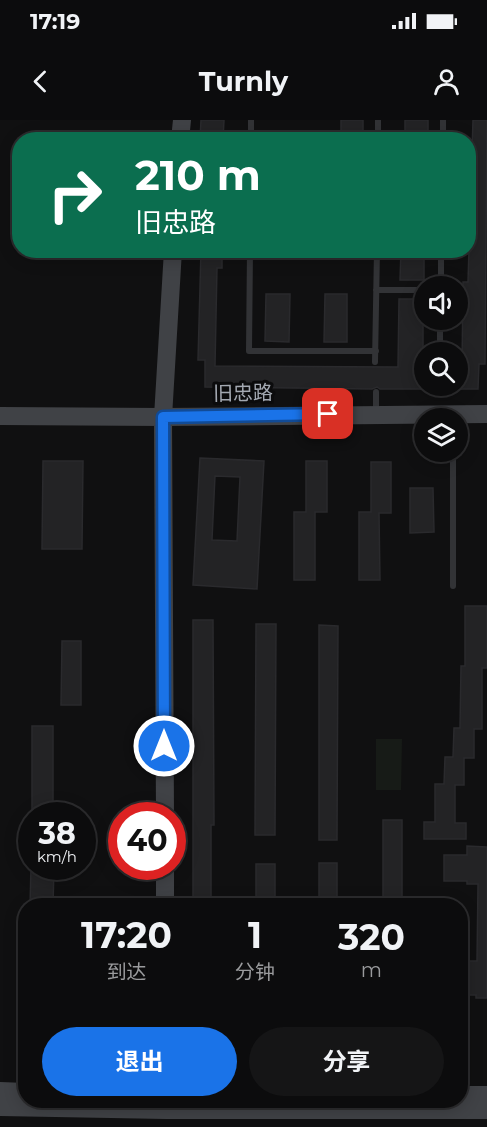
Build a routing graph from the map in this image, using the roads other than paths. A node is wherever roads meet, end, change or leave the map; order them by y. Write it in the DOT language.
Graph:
graph roads {
  1 [pos="173,258"];
  2 [pos="250,258"];
  3 [pos="377,258"];
  4 [pos="441,258"];
  5 [pos="441,276"];
  6 [pos="376,290"];
  7 [pos="414,290"];
  8 [pos="376,351"];
  9 [pos="375,362"];
  10 [pos="376,392"];
  11 [pos="376,414"];
  12 [pos="487,414"];
  13 [pos="414,415"];
  14 [pos="468,415"];
  15 [pos="0,416"];
  16 [pos="163,417"];
  17 [pos="453,462"];
  18 [pos="453,586"];
  19 [pos="165,802"];
  20 [pos="165,880"];
  21 [pos="165,898"];
  22 [pos="0,1091"];
  23 [pos="18,1092"];
  24 [pos="468,1095"];
  25 [pos="487,1095"];
  26 [pos="0,1107"];
  27 [pos="18,1108"];
  28 [pos="28,1108"];
  29 [pos="487,1110"];
  30 [pos="166,1113"];
  1 -- 16 [label="street"];
  2 -- 8 [label="lane"];
  3 -- 6 [label="lane"];
  4 -- 5 [label="lane"];
  6 -- 7 [label="lane"];
  6 -- 8 [label="lane"];
  8 -- 9 [label="lane"];
  10 -- 11 [label="lane"];
  11 -- 13 [label="street, 旧忠路"];
  11 -- 16 [label="street, 旧忠路"];
  12 -- 14 [label="street, 旧忠路"];
  15 -- 16 [label="street, 旧忠路"];
  16 -- 19 [label="street"];
  17 -- 18 [label="lane"];
  20 -- 21 [label="street"];
  22 -- 23 [label="street"];
  24 -- 25 [label="street"];
  26 -- 27 [label="street"];
  28 -- 30 [label="street"];
  29 -- 30 [label="street"];
}
